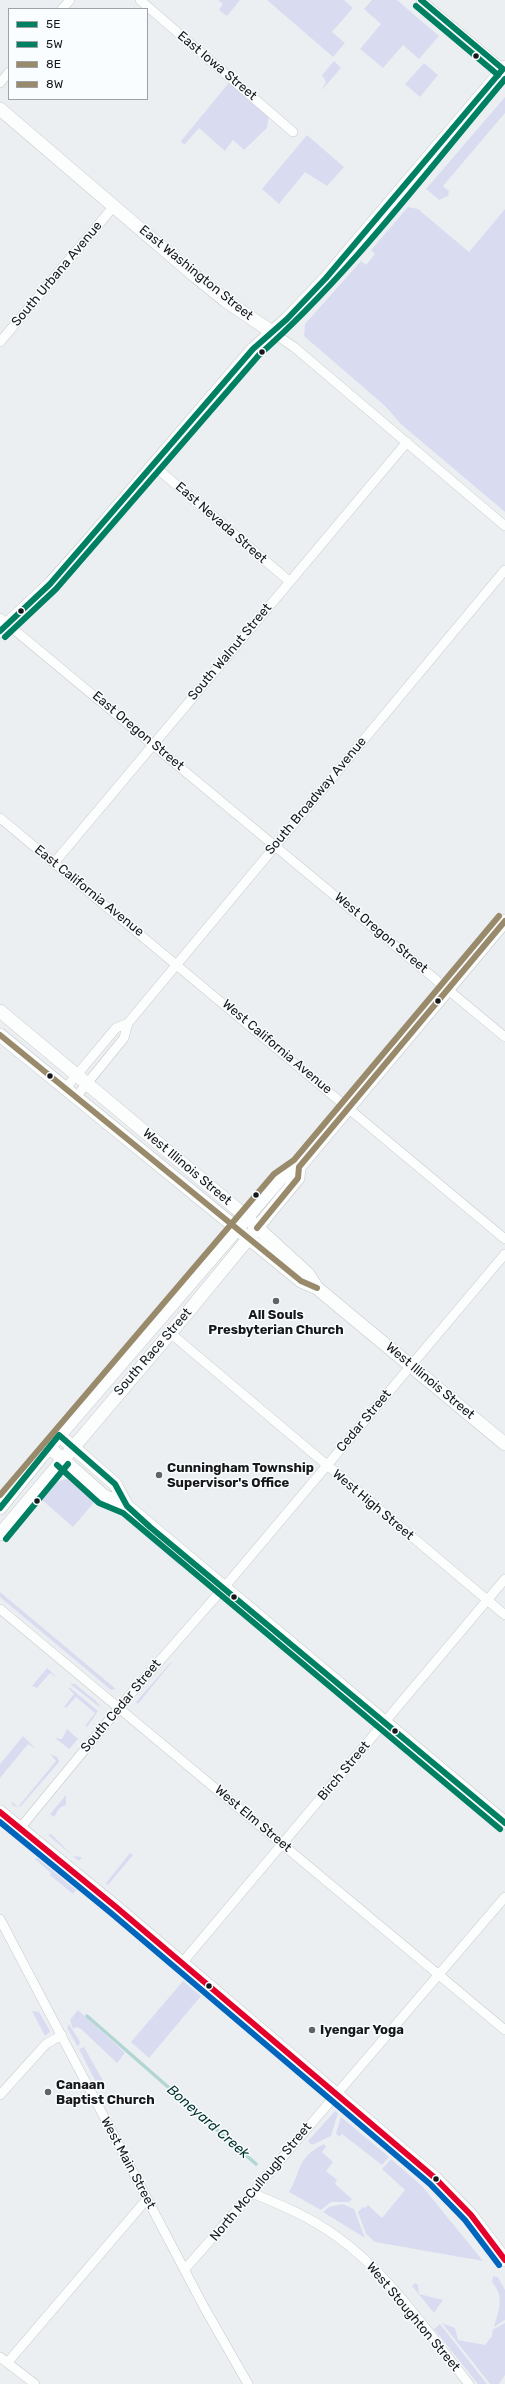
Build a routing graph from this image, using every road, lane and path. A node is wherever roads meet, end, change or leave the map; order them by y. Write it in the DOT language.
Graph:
graph roads {
  1 [pos="70,0"];
  2 [pos="140,0"];
  3 [pos="421,0"];
  4 [pos="63,8"];
  5 [pos="504,68"];
  6 [pos="8,73"];
  7 [pos="0,83"];
  8 [pos="0,109"];
  9 [pos="293,132"];
  10 [pos="114,206"];
  11 [pos="272,332"];
  12 [pos="0,342"];
  13 [pos="407,442"];
  14 [pos="153,465"];
  15 [pos="505,526"];
  16 [pos="505,570"];
  17 [pos="289,581"];
  18 [pos="2,624"];
  19 [pos="154,745"];
  20 [pos="0,818"];
  21 [pos="276,845"];
  22 [pos="54,863"];
  23 [pos="505,921"];
  24 [pos="177,964"];
  25 [pos="448,990"];
  26 [pos="0,1011"];
  27 [pos="128,1023"];
  28 [pos="0,1035"];
  29 [pos="505,1037"];
  30 [pos="76,1074"];
  31 [pos="87,1083"];
  32 [pos="70,1093"];
  33 [pos="348,1107"];
  34 [pos="299,1167"];
  35 [pos="246,1217"];
  36 [pos="236,1228"];
  37 [pos="253,1233"];
  38 [pos="505,1239"];
  39 [pos="505,1254"];
  40 [pos="169,1332"];
  41 [pos="411,1365"];
  42 [pos="60,1435"];
  43 [pos="505,1444"];
  44 [pos="73,1446"];
  45 [pos="49,1447"];
  46 [pos="62,1459"];
  47 [pos="326,1466"];
  48 [pos="127,1506"];
  49 [pos="0,1508"];
  50 [pos="0,1534"];
  51 [pos="505,1579"];
  52 [pos="223,1587"];
  53 [pos="487,1600"];
  54 [pos="0,1609"];
  55 [pos="505,1616"];
  56 [pos="119,1708"];
  57 [pos="384,1722"];
  58 [pos="0,1812"];
  59 [pos="505,1823"];
  60 [pos="21,1827"];
  61 [pos="283,1844"];
  62 [pos="505,1897"];
  63 [pos="0,1919"];
  64 [pos="182,1963"];
  65 [pos="438,1975"];
  66 [pos="505,2030"];
  67 [pos="62,2035"];
  68 [pos="337,2094"];
  69 [pos="0,2095"];
  70 [pos="252,2193"];
  71 [pos="147,2199"];
  72 [pos="505,2260"];
  73 [pos="185,2269"];
  74 [pos="4,2359"];
  75 [pos="35,2384"];
  76 [pos="248,2384"];
  77 [pos="469,2384"];
  1 -- 4 [label="street"];
  2 -- 9 [label="street, East Iowa Street"];
  3 -- 5 [label="street"];
  5 -- 11 [label="street"];
  6 -- 7 [label="street"];
  8 -- 10 [label="street, East Washington Street"];
  10 -- 11 [label="street, East Washington Street"];
  10 -- 12 [label="street, South Urbana Avenue"];
  11 -- 13 [label="street, East Washington Street"];
  11 -- 14 [label="street"];
  13 -- 15 [label="street, East Washington Street"];
  13 -- 17 [label="street, South Walnut Street"];
  14 -- 17 [label="street, East Nevada Street"];
  14 -- 18 [label="street"];
  16 -- 21 [label="street, South Broadway Avenue"];
  17 -- 19 [label="street, South Walnut Street"];
  18 -- 19 [label="street, East Oregon Street"];
  19 -- 21 [label="street, East Oregon Street"];
  19 -- 22 [label="street, South Walnut Street"];
  20 -- 22 [label="street, East California Avenue"];
  21 -- 24 [label="street, South Broadway Avenue"];
  21 -- 25 [label="street, West Oregon Street"];
  22 -- 24 [label="street, East California Avenue"];
  23 -- 25 [label="street, South Race Street"];
  24 -- 27 [label="street, South Broadway Avenue"];
  24 -- 33 [label="street, West California Avenue"];
  25 -- 29 [label="street, West Oregon Street"];
  25 -- 33 [label="street, South Race Street"];
  26 -- 30 [label="street, West Illinois Street"];
  27 -- 30 [label="street, South Broadway Avenue"];
  27 -- 31 [label="street, South Broadway Avenue"];
  28 -- 32 [label="street, West Illinois Street"];
  30 -- 31 [label="street, West Illinois Street"];
  30 -- 32 [label="street, South Broadway Avenue"];
  31 -- 32 [label="street, South Broadway Avenue"];
  31 -- 35 [label="street, West Illinois Street"];
  32 -- 36 [label="street, West Illinois Street"];
  33 -- 34 [label="street, South Race Street"];
  33 -- 38 [label="street, West California Avenue"];
  34 -- 35 [label="street, South Race Street"];
  34 -- 37 [label="street, South Race Street"];
  35 -- 36 [label="street, South Race Street"];
  35 -- 37 [label="street, West Illinois Street"];
  36 -- 37 [label="street, West Illinois Street"];
  36 -- 42 [label="street, South Race Street"];
  37 -- 40 [label="street, South Race Street"];
  37 -- 41 [label="street, West Illinois Street"];
  39 -- 41 [label="street, Cedar Street"];
  40 -- 44 [label="street, South Race Street"];
  40 -- 47 [label="street, West High Street"];
  41 -- 43 [label="street, West Illinois Street"];
  41 -- 47 [label="street, Cedar Street"];
  42 -- 44 [label="street"];
  42 -- 45 [label="street, South Race Street"];
  44 -- 46 [label="street, South Race Street"];
  44 -- 48 [label="street"];
  45 -- 46 [label="street"];
  45 -- 49 [label="street, South Race Street"];
  46 -- 48 [label="street"];
  46 -- 50 [label="street, South Race Street"];
  47 -- 52 [label="street, Cedar Street"];
  47 -- 53 [label="street, West High Street"];
  48 -- 52 [label="street"];
  51 -- 53 [label="street, Birch Street"];
  52 -- 56 [label="street, South Cedar Street"];
  52 -- 57 [label="street"];
  53 -- 55 [label="street, West High Street"];
  53 -- 57 [label="street, Birch Street"];
  54 -- 56 [label="street, West Elm Street"];
  56 -- 60 [label="street, South Cedar Street"];
  56 -- 61 [label="street, West Elm Street"];
  57 -- 59 [label="street"];
  57 -- 61 [label="street, Birch Street"];
  58 -- 60 [label="street"];
  60 -- 64 [label="street"];
  61 -- 64 [label="street, Birch Street"];
  61 -- 65 [label="street, West Elm Street"];
  62 -- 65 [label="street, North McCullough Street"];
  63 -- 67 [label="street, West Main Street"];
  64 -- 68 [label="street"];
  65 -- 66 [label="street, West Elm Street"];
  65 -- 68 [label="street, North McCullough Street"];
  67 -- 69 [label="street"];
  67 -- 71 [label="street, West Main Street"];
  68 -- 70 [label="street, North McCullough Street"];
  68 -- 72 [label="street"];
  70 -- 73 [label="street, North McCullough Street"];
  70 -- 77 [label="street, West Stoughton Street"];
  71 -- 73 [label="street, West Main Street"];
  71 -- 74 [label="street"];
  73 -- 76 [label="street, West Main Street"];
  74 -- 75 [label="street"];
}
